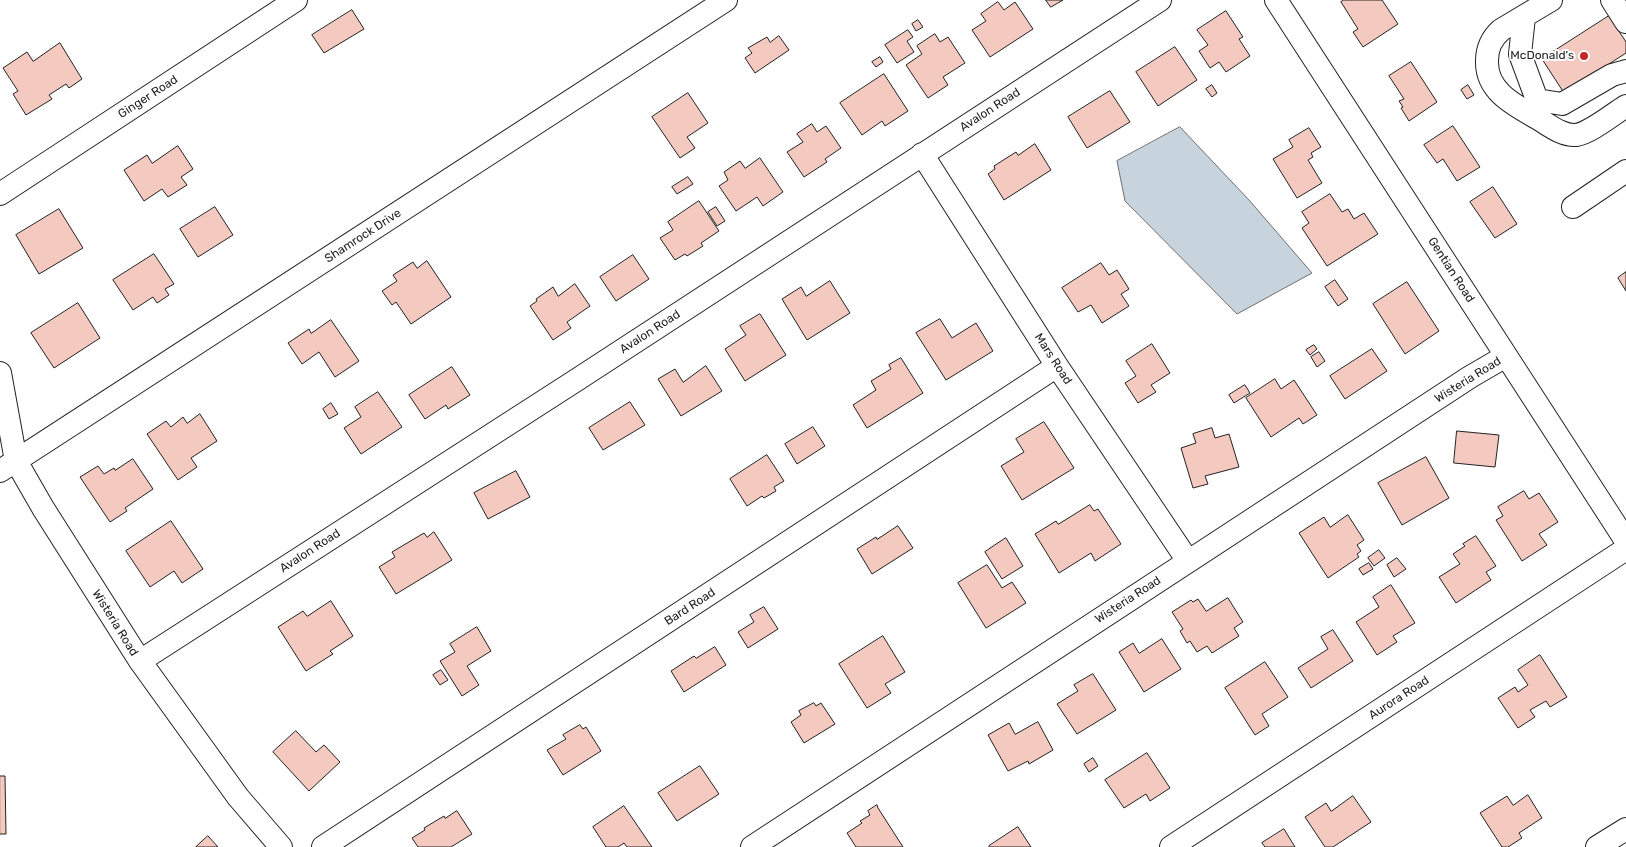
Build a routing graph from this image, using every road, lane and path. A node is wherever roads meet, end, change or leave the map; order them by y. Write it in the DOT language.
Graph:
graph roads {
  1 [pos="296,0"];
  2 [pos="726,0"];
  3 [pos="1160,0"];
  4 [pos="1276,0"];
  5 [pos="1551,0"];
  6 [pos="1612,0"];
  7 [pos="1524,17"];
  8 [pos="1626,22"];
  9 [pos="1626,71"];
  10 [pos="1626,106"];
  11 [pos="922,154"];
  12 [pos="1626,171"];
  13 [pos="0,194"];
  14 [pos="1573,207"];
  15 [pos="1506,356"];
  16 [pos="1057,366"];
  17 [pos="0,373"];
  18 [pos="8,466"];
  19 [pos="1626,541"];
  20 [pos="1626,549"];
  21 [pos="1188,561"];
  22 [pos="140,661"];
  23 [pos="1626,829"];
  24 [pos="281,847"];
  25 [pos="323,847"];
  26 [pos="752,847"];
  27 [pos="1171,847"];
  28 [pos="1597,847"];
  1 -- 13 [label="street, Ginger Road"];
  2 -- 18 [label="street, Shamrock Drive"];
  3 -- 11 [label="street, Avalon Road"];
  4 -- 15 [label="street, Gentian Road"];
  5 -- 7 [label="street"];
  6 -- 8 [label="street"];
  7 -- 9 [label="street"];
  7 -- 10 [label="street"];
  11 -- 16 [label="street, Mars Road"];
  11 -- 22 [label="street, Avalon Road"];
  12 -- 14 [label="street"];
  15 -- 19 [label="street, Gentian Road"];
  15 -- 21 [label="street, Wisteria Road"];
  16 -- 21 [label="street, Mars Road"];
  16 -- 25 [label="street, Bard Road"];
  17 -- 18 [label="street, Wisteria Road"];
  18 -- 22 [label="street, Wisteria Road"];
  20 -- 27 [label="street, Aurora Road"];
  21 -- 26 [label="street, Wisteria Road"];
  22 -- 24 [label="street, Wisteria Road"];
  23 -- 28 [label="street"];
}
